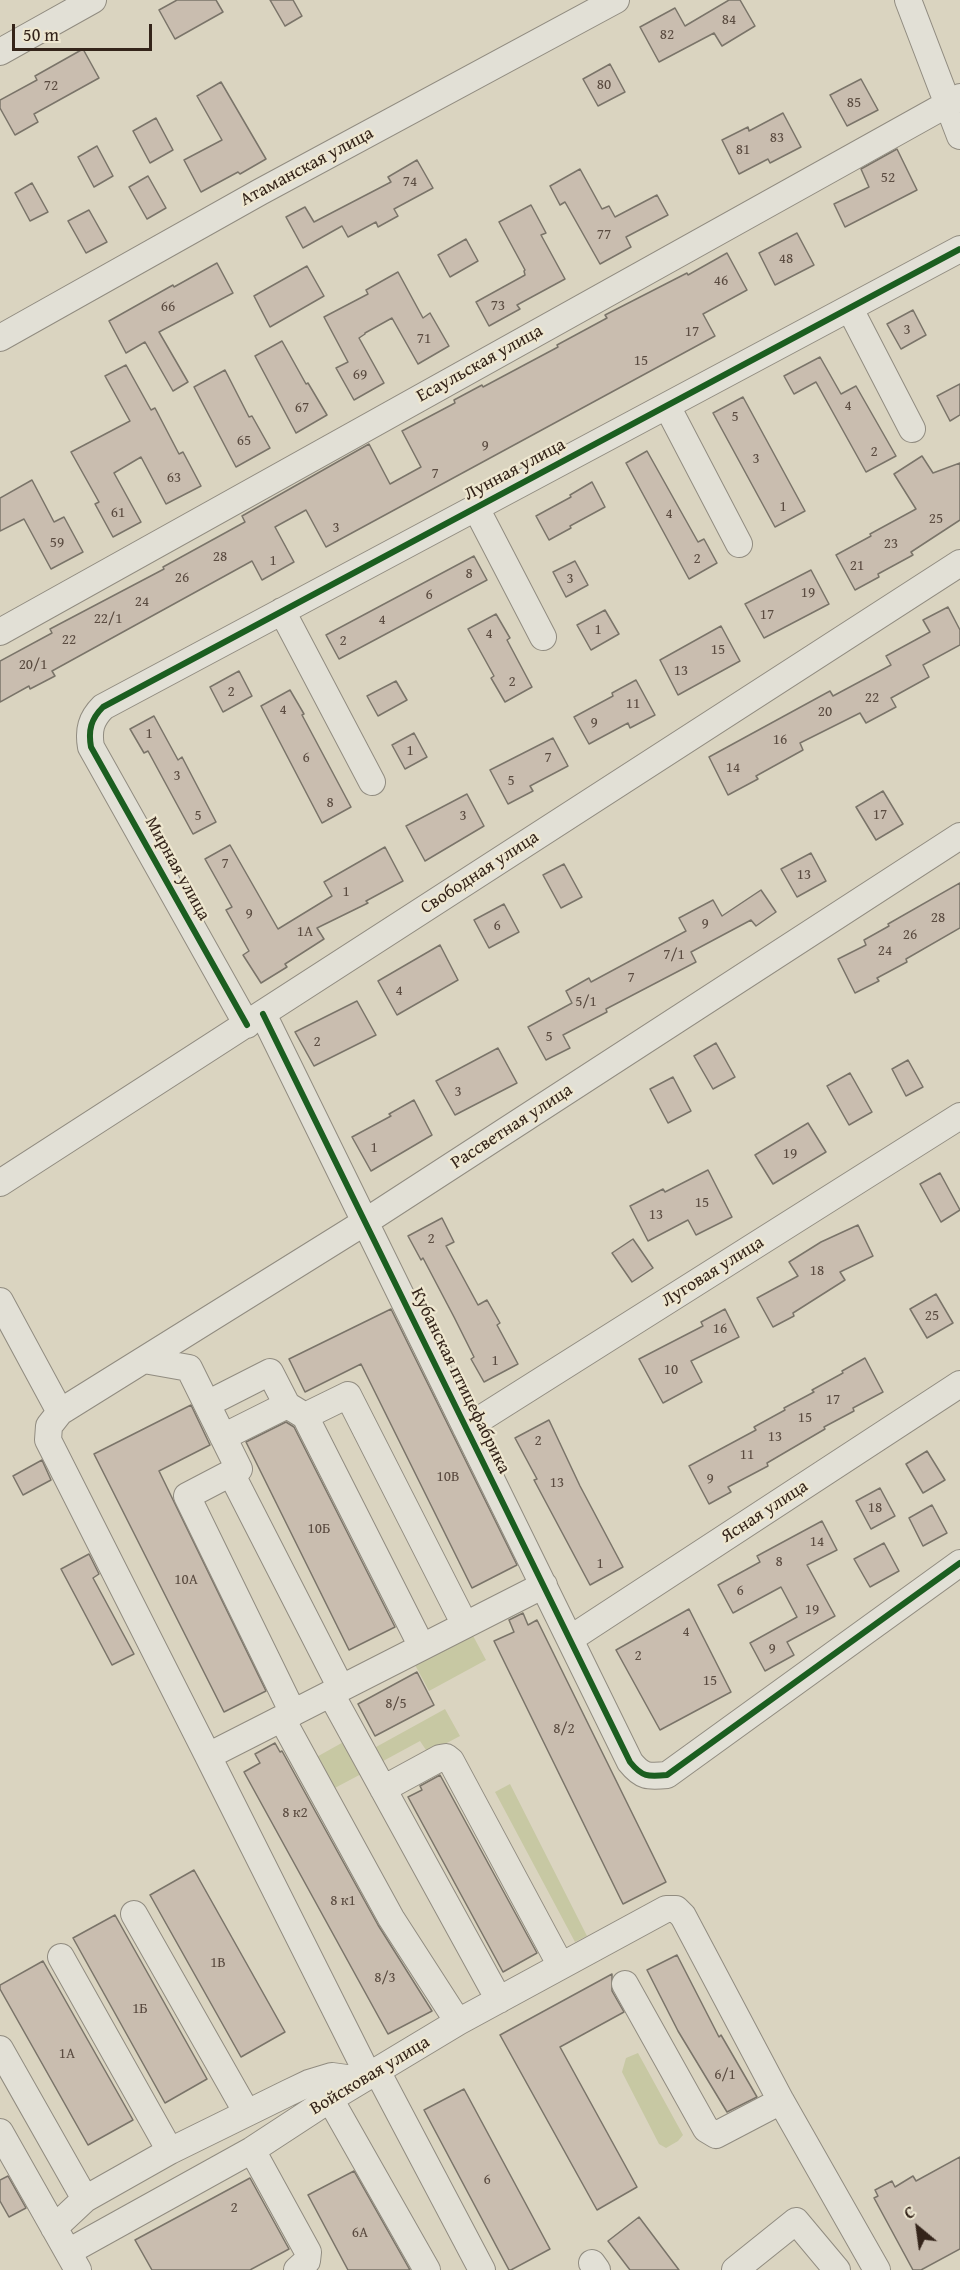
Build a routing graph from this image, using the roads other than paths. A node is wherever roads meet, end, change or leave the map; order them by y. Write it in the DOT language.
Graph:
graph roads {
  1 [pos="616,0"];
  2 [pos="908,0"];
  3 [pos="84,2"];
  4 [pos="0,52"];
  5 [pos="953,100"];
  6 [pos="960,136"];
  7 [pos="960,249"];
  8 [pos="850,309"];
  9 [pos="0,338"];
  10 [pos="666,406"];
  11 [pos="912,429"];
  12 [pos="476,508"];
  13 [pos="739,544"];
  14 [pos="960,563"];
  15 [pos="282,611"];
  16 [pos="0,632"];
  17 [pos="543,637"];
  18 [pos="91,724"];
  19 [pos="372,782"];
  20 [pos="960,837"];
  21 [pos="255,1020"];
  22 [pos="960,1116"];
  23 [pos="0,1183"];
  24 [pos="365,1222"];
  25 [pos="0,1301"];
  26 [pos="144,1360"];
  27 [pos="960,1384"];
  28 [pos="207,1404"];
  29 [pos="296,1410"];
  30 [pos="60,1412"];
  31 [pos="466,1428"];
  32 [pos="223,1437"];
  33 [pos="231,1473"];
  34 [pos="960,1563"];
  35 [pos="544,1585"];
  36 [pos="465,1625"];
  37 [pos="570,1639"];
  38 [pos="422,1647"];
  39 [pos="336,1691"];
  40 [pos="287,1716"];
  41 [pos="208,1756"];
  42 [pos="383,1789"];
  43 [pos="134,1914"];
  44 [pos="61,1957"];
  45 [pos="561,1966"];
  46 [pos="625,1984"];
  47 [pos="499,2000"];
  48 [pos="459,2022"];
  49 [pos="0,2049"];
  50 [pos="369,2076"];
  51 [pos="288,2093"];
  52 [pos="330,2099"];
  53 [pos="781,2101"];
  54 [pos="247,2113"];
  55 [pos="300,2119"];
  56 [pos="0,2132"];
  57 [pos="252,2150"];
  58 [pos="170,2151"];
  59 [pos="86,2199"];
  60 [pos="54,2228"];
  61 [pos="73,2261"];
  62 [pos="297,2270"];
  63 [pos="427,2270"];
  64 [pos="482,2270"];
  65 [pos="735,2270"];
  66 [pos="837,2270"];
  67 [pos="877,2270"];
  1 -- 9 [label="street, Атаманская улица"];
  2 -- 5 [label="street"];
  3 -- 4 [label="street"];
  5 -- 6 [label="street"];
  5 -- 16 [label="street, Есаульская улица"];
  7 -- 8 [label="street, Лунная улица"];
  8 -- 10 [label="street, Лунная улица"];
  8 -- 11 [label="street"];
  10 -- 12 [label="street, Лунная улица"];
  10 -- 13 [label="street"];
  12 -- 15 [label="street, Лунная улица"];
  12 -- 17 [label="street"];
  14 -- 21 [label="street, Свободная улица"];
  15 -- 18 [label="street, Лунная улица"];
  15 -- 19 [label="street"];
  18 -- 21 [label="street, Мирная улица"];
  20 -- 24 [label="street, Рассветная улица"];
  21 -- 23 [label="street, Свободная улица"];
  21 -- 24 [label="street, Кубанская птицефабрика"];
  22 -- 31 [label="street, Луговая улица"];
  24 -- 26 [label="street, Рассветная улица"];
  24 -- 31 [label="street, Кубанская птицефабрика"];
  25 -- 30 [label="street"];
  26 -- 28 [label="street"];
  26 -- 30 [label="street, Рассветная улица"];
  27 -- 37 [label="street, Ясная улица"];
  28 -- 29 [label="street"];
  28 -- 32 [label="street"];
  29 -- 32 [label="street"];
  29 -- 36 [label="street"];
  29 -- 38 [label="street"];
  30 -- 41 [label="street"];
  31 -- 35 [label="street, Кубанская птицефабрика"];
  32 -- 33 [label="street"];
  33 -- 39 [label="street"];
  33 -- 40 [label="street"];
  34 -- 37 [label="street, Кубанская птицефабрика"];
  35 -- 36 [label="street"];
  35 -- 37 [label="street, Кубанская птицефабрика"];
  36 -- 38 [label="street"];
  38 -- 39 [label="street"];
  39 -- 40 [label="street"];
  39 -- 42 [label="street"];
  40 -- 41 [label="street"];
  40 -- 48 [label="street"];
  41 -- 50 [label="street"];
  42 -- 45 [label="street"];
  42 -- 47 [label="street"];
  43 -- 54 [label="street"];
  44 -- 58 [label="street"];
  45 -- 47 [label="street, Войсковая улица"];
  45 -- 53 [label="street, Войсковая улица"];
  46 -- 53 [label="street"];
  47 -- 48 [label="street, Войсковая улица"];
  48 -- 50 [label="street, Войсковая улица"];
  49 -- 59 [label="street"];
  50 -- 51 [label="street"];
  50 -- 52 [label="street, Войсковая улица"];
  50 -- 64 [label="street"];
  51 -- 54 [label="street"];
  51 -- 55 [label="street"];
  52 -- 55 [label="street, Войсковая улица"];
  52 -- 63 [label="street"];
  53 -- 67 [label="street"];
  54 -- 58 [label="street"];
  55 -- 57 [label="street, Войсковая улица"];
  56 -- 60 [label="street"];
  57 -- 61 [label="street, Войсковая улица"];
  57 -- 62 [label="street"];
  58 -- 59 [label="street"];
  59 -- 60 [label="street"];
  60 -- 61 [label="street"];
  65 -- 66 [label="street"];
}
